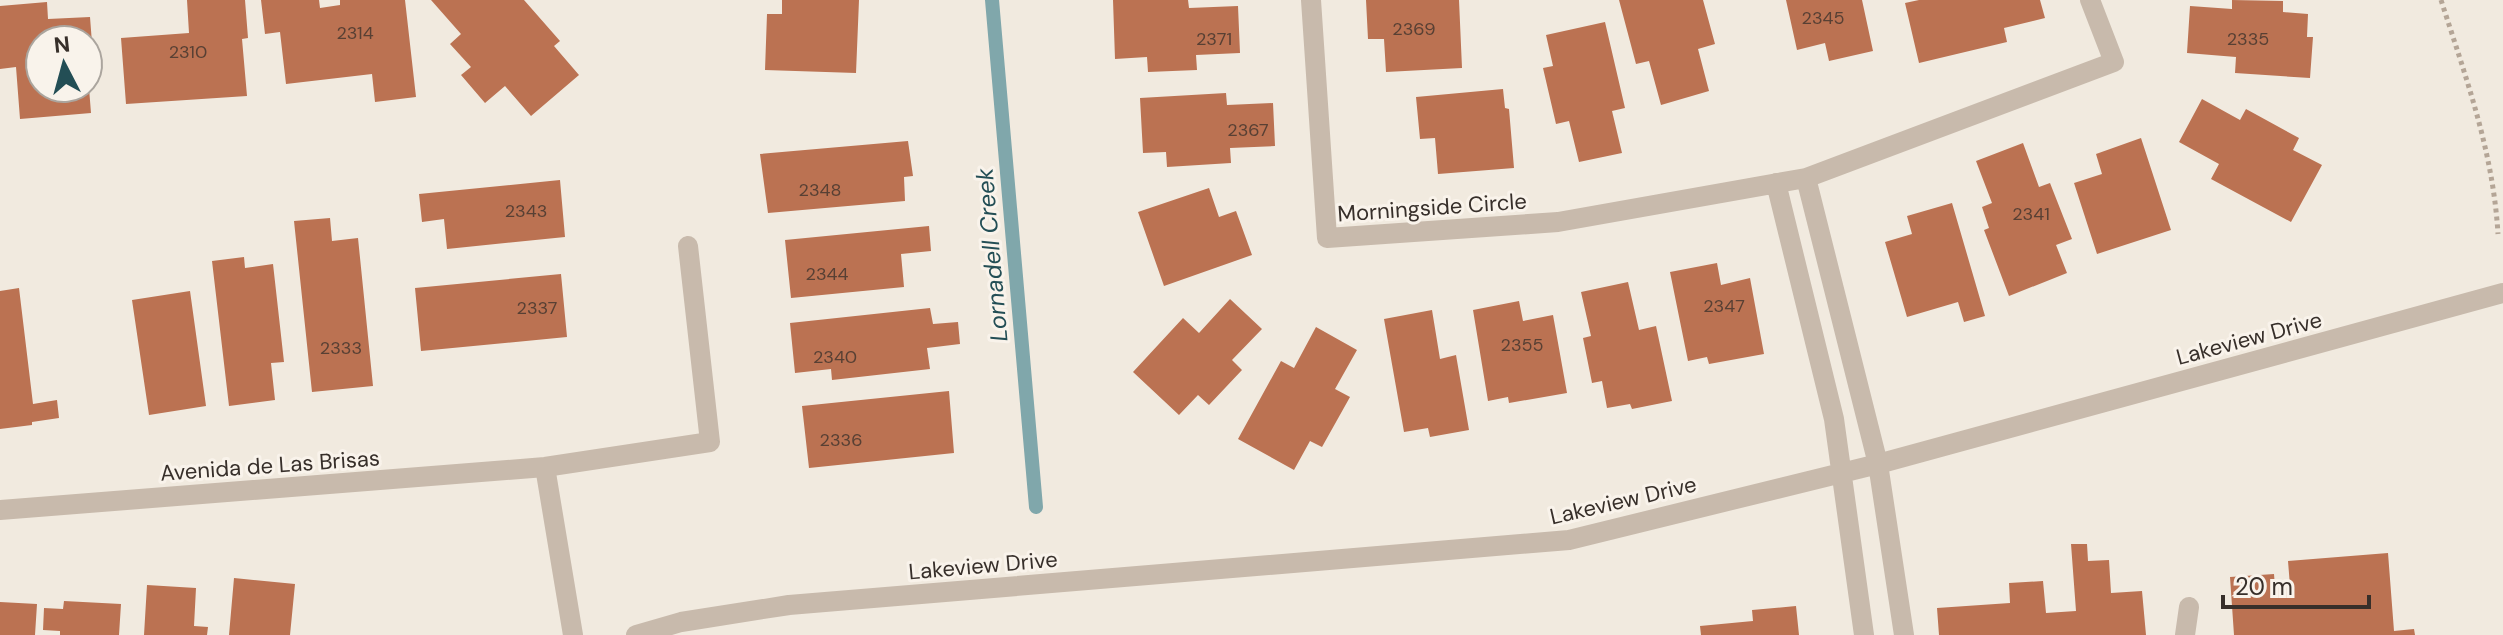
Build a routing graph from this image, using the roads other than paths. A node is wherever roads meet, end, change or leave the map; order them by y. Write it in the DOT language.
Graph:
graph roads {
  1 [pos="1311,0"];
  2 [pos="2090,0"];
  3 [pos="1806,178"];
  4 [pos="1776,183"];
  5 [pos="688,246"];
  6 [pos="2503,293"];
  7 [pos="1878,464"];
  8 [pos="545,467"];
  9 [pos="1842,472"];
  10 [pos="0,510"];
  11 [pos="2189,607"];
  12 [pos="682,629"];
  13 [pos="573,635"];
  14 [pos="636,635"];
  15 [pos="1864,635"];
  16 [pos="1904,635"];
  17 [pos="2185,635"];
  1 -- 4 [label="street, Morningside Circle"];
  2 -- 3 [label="street, Morningside Circle"];
  3 -- 4 [label="street, Morningside Circle"];
  3 -- 7 [label="street"];
  4 -- 9 [label="street"];
  5 -- 8 [label="street, Avenida de Las Brisas"];
  6 -- 7 [label="street, Lakeview Drive"];
  7 -- 9 [label="street, Lakeview Drive"];
  7 -- 16 [label="street"];
  8 -- 10 [label="street, Avenida de Las Brisas"];
  8 -- 13 [label="street"];
  9 -- 12 [label="street, Lakeview Drive"];
  9 -- 15 [label="street"];
  11 -- 17 [label="street"];
  12 -- 14 [label="street, Lakeview Drive"];
}
